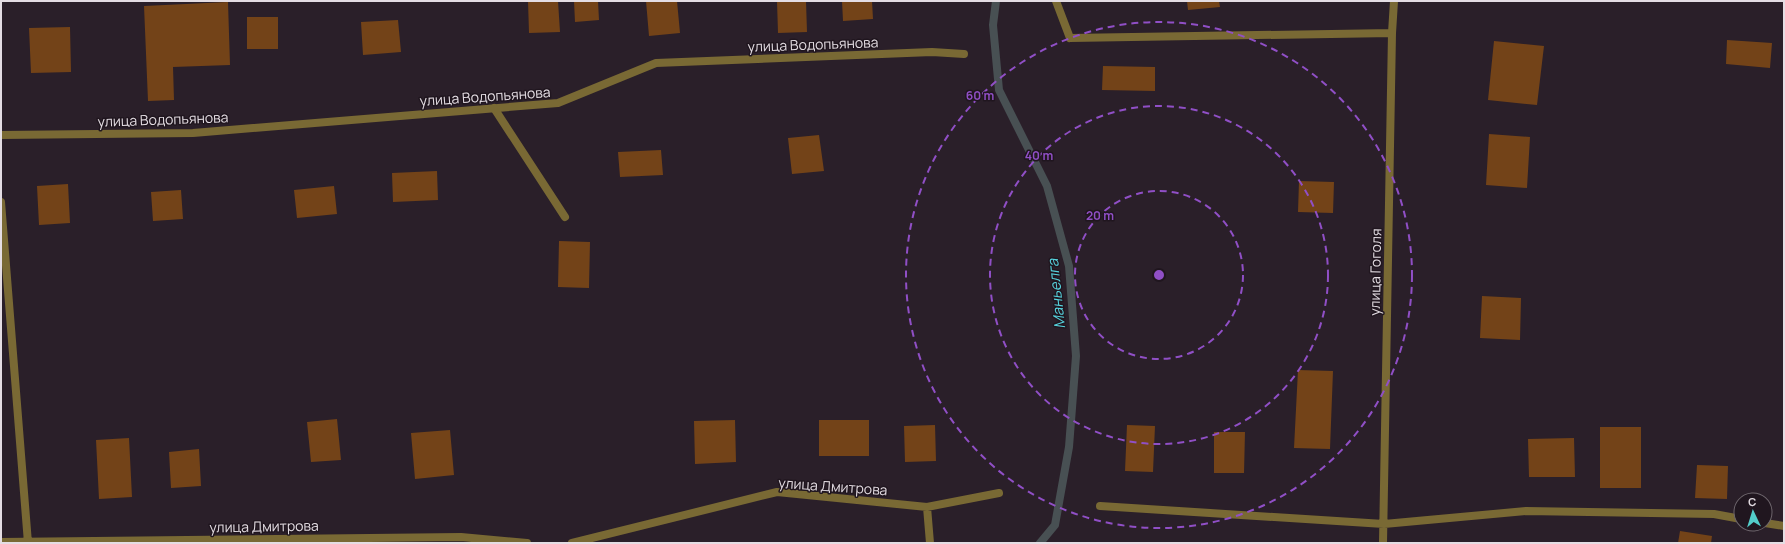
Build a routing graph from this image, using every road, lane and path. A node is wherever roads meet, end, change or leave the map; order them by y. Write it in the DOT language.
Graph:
graph roads {
  1 [pos="1056,1"];
  2 [pos="1394,1"];
  3 [pos="1392,33"];
  4 [pos="964,54"];
  5 [pos="494,108"];
  6 [pos="1,135"];
  7 [pos="1,202"];
  8 [pos="565,217"];
  9 [pos="1000,493"];
  10 [pos="1100,506"];
  11 [pos="927,507"];
  12 [pos="1733,518"];
  13 [pos="1384,524"];
  14 [pos="1773,524"];
  15 [pos="1784,526"];
  16 [pos="1,542"];
  17 [pos="28,543"];
  18 [pos="527,543"];
  19 [pos="572,543"];
  20 [pos="930,543"];
  21 [pos="1383,543"];
  1 -- 3 [label="street"];
  2 -- 3 [label="street, улица Гоголя"];
  3 -- 13 [label="street, улица Гоголя"];
  4 -- 5 [label="street, улица Водопьянова"];
  5 -- 6 [label="street, улица Водопьянова"];
  5 -- 8 [label="street"];
  7 -- 17 [label="street"];
  9 -- 11 [label="street, улица Дмитрова"];
  10 -- 13 [label="street"];
  11 -- 19 [label="street, улица Дмитрова"];
  11 -- 20 [label="street"];
  12 -- 13 [label="street"];
  13 -- 21 [label="street, улица Гоголя"];
  14 -- 15 [label="street"];
  16 -- 17 [label="street, улица Дмитрова"];
  17 -- 18 [label="street, улица Дмитрова"];
}
